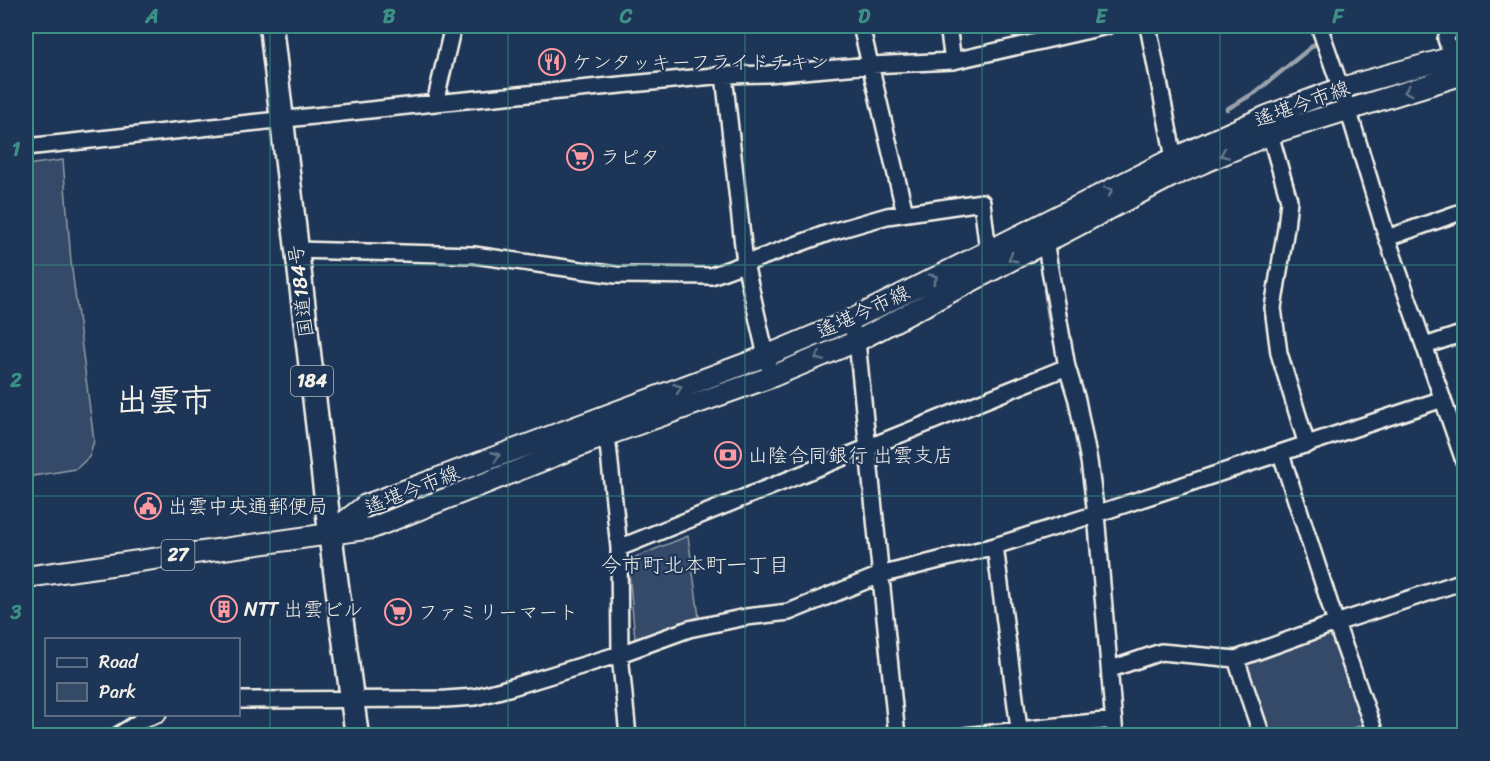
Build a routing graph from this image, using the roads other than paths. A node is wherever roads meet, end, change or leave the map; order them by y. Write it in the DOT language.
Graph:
graph roads {
  1 [pos="271,26"];
  2 [pos="453,26"];
  3 [pos="861,26"];
  4 [pos="948,26"];
  5 [pos="1107,26"];
  6 [pos="1148,26"];
  7 [pos="1319,26"];
  8 [pos="1451,26"];
  9 [pos="1458,56"];
  10 [pos="953,61"];
  11 [pos="871,65"];
  12 [pos="1464,74"];
  13 [pos="724,75"];
  14 [pos="1341,88"];
  15 [pos="435,103"];
  16 [pos="1348,109"];
  17 [pos="281,120"];
  18 [pos="1270,134"];
  19 [pos="26,147"];
  20 [pos="1174,158"];
  21 [pos="1464,211"];
  22 [pos="905,213"];
  23 [pos="1387,238"];
  24 [pos="1045,241"];
  25 [pos="297,250"];
  26 [pos="988,250"];
  27 [pos="745,263"];
  28 [pos="849,321"];
  29 [pos="1464,333"];
  30 [pos="857,341"];
  31 [pos="1425,346"];
  32 [pos="766,356"];
  33 [pos="1067,367"];
  34 [pos="771,377"];
  35 [pos="1443,399"];
  36 [pos="599,417"];
  37 [pos="607,435"];
  38 [pos="1307,445"];
  39 [pos="869,447"];
  40 [pos="1281,454"];
  41 [pos="1464,461"];
  42 [pos="1096,514"];
  43 [pos="330,533"];
  44 [pos="995,546"];
  45 [pos="619,548"];
  46 [pos="880,575"];
  47 [pos="26,577"];
  48 [pos="1464,581"];
  49 [pos="1336,623"];
  50 [pos="620,654"];
  51 [pos="1236,659"];
  52 [pos="1111,669"];
  53 [pos="353,699"];
  54 [pos="240,700"];
  55 [pos="152,716"];
  56 [pos="1114,728"];
  57 [pos="1019,733"];
  58 [pos="117,735"];
  59 [pos="357,735"];
  60 [pos="628,735"];
  61 [pos="897,735"];
  62 [pos="964,735"];
  63 [pos="1262,735"];
  64 [pos="1376,735"];
  1 -- 17 [label="highway, 国道184号 / 184"];
  2 -- 15 [label="street"];
  3 -- 11 [label="street"];
  4 -- 10 [label="street"];
  5 -- 10 [label="street"];
  6 -- 20 [label="street"];
  7 -- 14 [label="street"];
  8 -- 9 [label="street"];
  9 -- 14 [label="main road, 遙堪今市線"];
  10 -- 11 [label="street"];
  11 -- 13 [label="street"];
  11 -- 22 [label="street"];
  12 -- 16 [label="main road, 遙堪今市線, one-way"];
  13 -- 15 [label="street"];
  13 -- 27 [label="street"];
  14 -- 16 [label="street"];
  14 -- 20 [label="main road, 遙堪今市線"];
  15 -- 17 [label="street"];
  16 -- 18 [label="main road, 遙堪今市線"];
  16 -- 23 [label="street"];
  17 -- 19 [label="street"];
  17 -- 25 [label="highway, 国道184号 / 184"];
  18 -- 24 [label="main road, 遙堪今市線, one-way"];
  18 -- 38 [label="street"];
  26 -- 20 [label="main road, 遙堪今市線, one-way"];
  21 -- 23 [label="street"];
  22 -- 26 [label="street"];
  22 -- 27 [label="street"];
  23 -- 31 [label="street"];
  24 -- 30 [label="main road, 遙堪今市線, one-way"];
  24 -- 33 [label="street"];
  25 -- 27 [label="street"];
  25 -- 43 [label="highway, 国道184号 / 184"];
  28 -- 26 [label="main road, 遙堪今市線, one-way"];
  27 -- 32 [label="street"];
  28 -- 30 [label="street"];
  28 -- 32 [label="main road, 遙堪今市線"];
  29 -- 31 [label="street"];
  30 -- 34 [label="main road, 遙堪今市線, one-way"];
  30 -- 39 [label="street"];
  31 -- 35 [label="street"];
  32 -- 34 [label="street"];
  36 -- 32 [label="main road, 遙堪今市線, one-way"];
  33 -- 39 [label="street"];
  33 -- 42 [label="street"];
  34 -- 37 [label="main road, 遙堪今市線"];
  35 -- 38 [label="street"];
  35 -- 41 [label="street"];
  36 -- 37 [label="street"];
  43 -- 36 [label="main road, 遙堪今市線, one-way"];
  37 -- 43 [label="main road, 遙堪今市線"];
  37 -- 45 [label="street"];
  38 -- 40 [label="street"];
  39 -- 45 [label="street"];
  39 -- 46 [label="street"];
  40 -- 42 [label="street"];
  40 -- 49 [label="street"];
  42 -- 44 [label="street"];
  42 -- 52 [label="street"];
  43 -- 47 [label="main road, 27"];
  43 -- 53 [label="highway, 国道184号 / 184"];
  44 -- 46 [label="street"];
  44 -- 57 [label="street"];
  45 -- 50 [label="street"];
  46 -- 50 [label="street"];
  46 -- 61 [label="street"];
  48 -- 49 [label="street"];
  49 -- 51 [label="street"];
  49 -- 64 [label="street"];
  50 -- 53 [label="street"];
  50 -- 60 [label="street"];
  51 -- 52 [label="street"];
  51 -- 63 [label="street"];
  52 -- 56 [label="street"];
  53 -- 54 [label="street"];
  53 -- 59 [label="highway, 国道184号 / 184"];
  55 -- 58 [label="street"];
  56 -- 57 [label="street"];
  57 -- 62 [label="street"];
}
